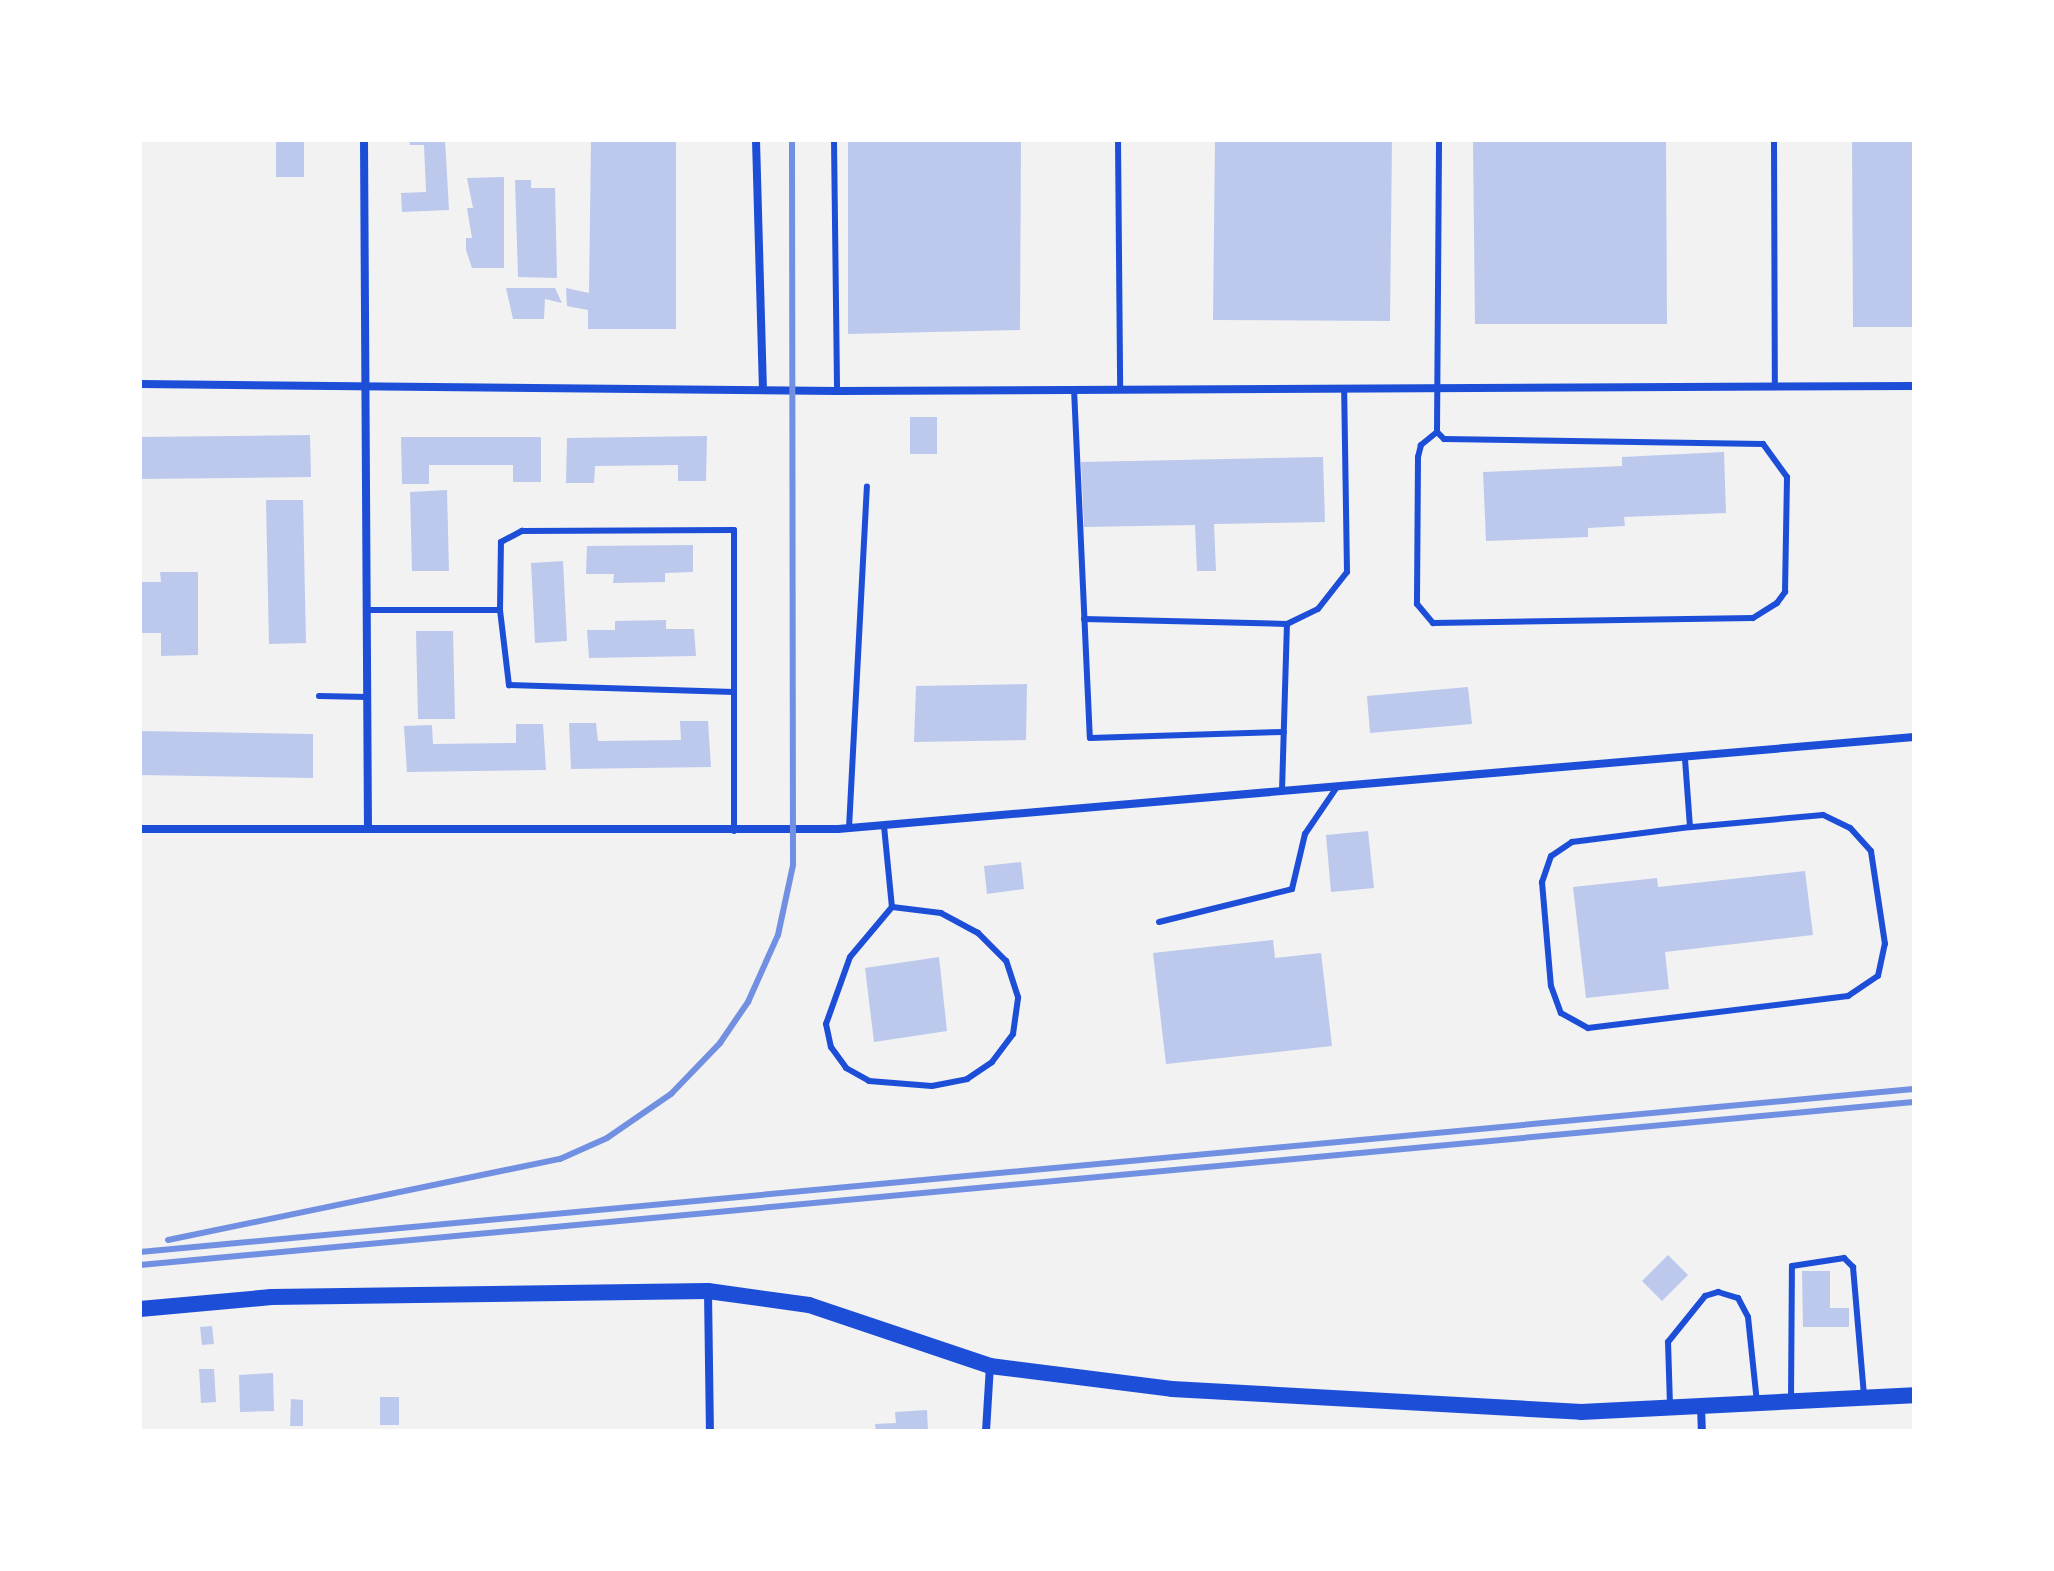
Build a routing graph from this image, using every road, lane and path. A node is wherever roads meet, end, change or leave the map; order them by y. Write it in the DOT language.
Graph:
graph roads {
  1 [pos="364,140"];
  2 [pos="756,140"];
  3 [pos="834,140"];
  4 [pos="1118,140"];
  5 [pos="1439,140"];
  6 [pos="1774,140"];
  7 [pos="140,384"];
  8 [pos="365,385"];
  9 [pos="1914,386"];
  10 [pos="1775,387"];
  11 [pos="1344,388"];
  12 [pos="1437,388"];
  13 [pos="1074,389"];
  14 [pos="1120,389"];
  15 [pos="763,390"];
  16 [pos="837,391"];
  17 [pos="1437,432"];
  18 [pos="867,486"];
  19 [pos="367,610"];
  20 [pos="500,610"];
  21 [pos="1084,619"];
  22 [pos="1287,624"];
  23 [pos="734,692"];
  24 [pos="319,696"];
  25 [pos="367,697"];
  26 [pos="1284,732"];
  27 [pos="1914,737"];
  28 [pos="1685,759"];
  29 [pos="1337,787"];
  30 [pos="1282,791"];
  31 [pos="368,826"];
  32 [pos="884,826"];
  33 [pos="1690,827"];
  34 [pos="849,828"];
  35 [pos="140,829"];
  36 [pos="734,831"];
  37 [pos="892,907"];
  38 [pos="1159,922"];
  39 [pos="708,1291"];
  40 [pos="140,1309"];
  41 [pos="990,1366"];
  42 [pos="1914,1395"];
  43 [pos="1864,1397"];
  44 [pos="1791,1400"];
  45 [pos="1757,1402"];
  46 [pos="1701,1405"];
  47 [pos="1670,1407"];
  48 [pos="710,1431"];
  49 [pos="986,1431"];
  50 [pos="1702,1431"];
  1 -- 8 [label="street"];
  2 -- 15 [label="street"];
  3 -- 16 [label="lane"];
  4 -- 14 [label="lane"];
  5 -- 12 [label="lane"];
  6 -- 10 [label="lane"];
  7 -- 8 [label="street"];
  8 -- 15 [label="street"];
  8 -- 19 [label="street"];
  9 -- 10 [label="street"];
  10 -- 12 [label="street"];
  11 -- 12 [label="street"];
  11 -- 14 [label="street"];
  11 -- 22 [label="lane"];
  12 -- 17 [label="lane"];
  13 -- 14 [label="street"];
  13 -- 16 [label="street"];
  13 -- 21 [label="lane"];
  15 -- 16 [label="street"];
  17 -- 17 [label="lane"];
  18 -- 34 [label="lane"];
  19 -- 20 [label="lane"];
  19 -- 25 [label="street"];
  20 -- 23 [label="lane"];
  20 -- 23 [label="lane"];
  21 -- 22 [label="lane"];
  21 -- 26 [label="lane"];
  22 -- 26 [label="lane"];
  23 -- 36 [label="lane"];
  24 -- 25 [label="lane"];
  25 -- 31 [label="street"];
  26 -- 30 [label="lane"];
  27 -- 28 [label="street"];
  28 -- 29 [label="street"];
  28 -- 33 [label="lane"];
  29 -- 30 [label="street"];
  29 -- 38 [label="lane"];
  30 -- 32 [label="street"];
  31 -- 35 [label="street"];
  31 -- 36 [label="street"];
  32 -- 34 [label="street"];
  32 -- 37 [label="lane"];
  33 -- 33 [label="lane"];
  34 -- 36 [label="street"];
  37 -- 37 [label="lane"];
  39 -- 40 [label="main road"];
  39 -- 41 [label="main road"];
  39 -- 48 [label="street"];
  41 -- 47 [label="main road"];
  41 -- 49 [label="street"];
  42 -- 43 [label="main road"];
  43 -- 44 [label="main road"];
  43 -- 44 [label="lane"];
  44 -- 45 [label="main road"];
  45 -- 46 [label="main road"];
  45 -- 47 [label="lane"];
  46 -- 47 [label="main road"];
  46 -- 50 [label="street"];
}
